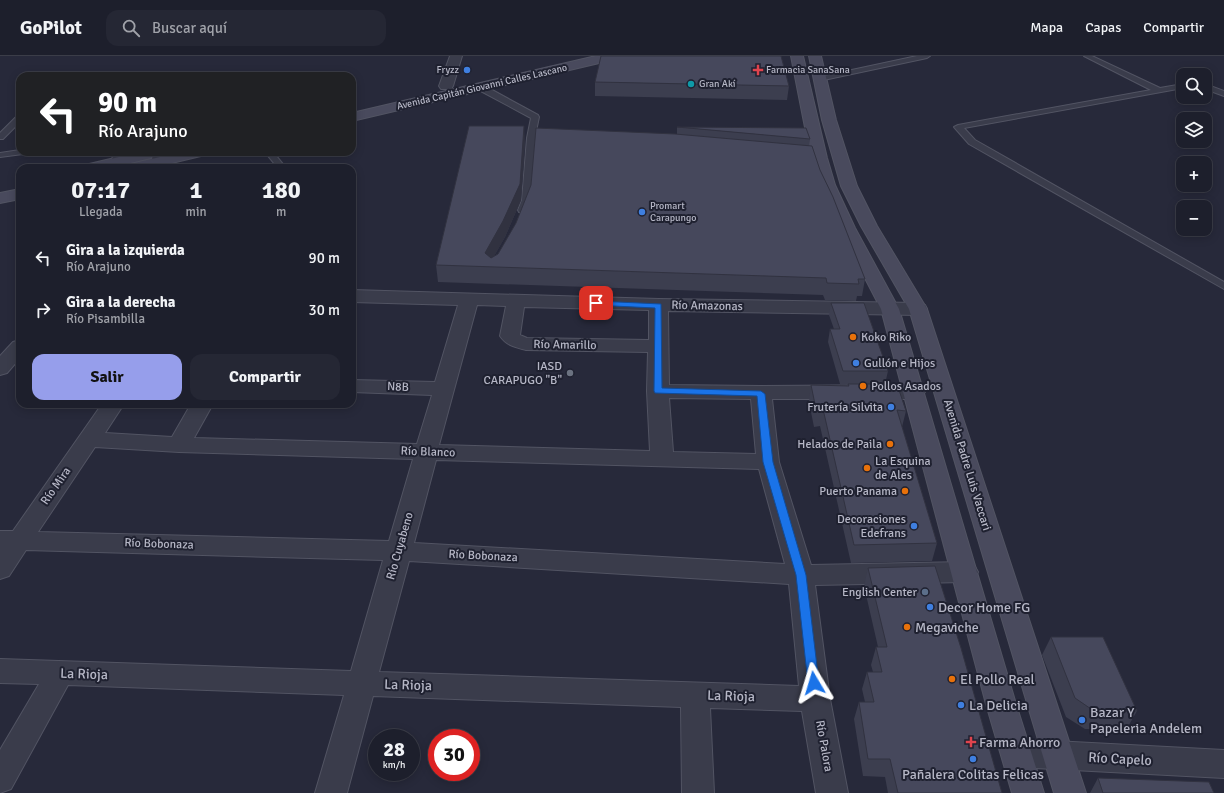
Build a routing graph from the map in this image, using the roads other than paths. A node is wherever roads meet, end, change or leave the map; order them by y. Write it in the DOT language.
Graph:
graph roads {
  1 [pos="456,56"];
  2 [pos="575,56"];
  3 [pos="612,56"];
  4 [pos="797,56"];
  5 [pos="815,56"];
  6 [pos="927,56"];
  7 [pos="1087,56"];
  8 [pos="819,79"];
  9 [pos="446,86"];
  10 [pos="480,87"];
  11 [pos="1176,87"];
  12 [pos="1212,89"];
  13 [pos="1160,90"];
  14 [pos="1224,94"];
  15 [pos="356,106"];
  16 [pos="356,116"];
  17 [pos="16,122"];
  18 [pos="0,137"];
  19 [pos="531,138"];
  20 [pos="563,139"];
  21 [pos="16,153"];
  22 [pos="0,155"];
  23 [pos="173,156"];
  24 [pos="272,156"];
  25 [pos="117,157"];
  26 [pos="159,158"];
  27 [pos="100,164"];
  28 [pos="142,164"];
  29 [pos="279,164"];
  30 [pos="16,185"];
  31 [pos="0,189"];
  32 [pos="16,195"];
  33 [pos="0,198"];
  34 [pos="519,219"];
  35 [pos="1224,286"];
  36 [pos="356,296"];
  37 [pos="469,299"];
  38 [pos="516,301"];
  39 [pos="659,305"];
  40 [pos="890,309"];
  41 [pos="918,309"];
  42 [pos="658,346"];
  43 [pos="16,353"];
  44 [pos="8,367"];
  45 [pos="356,386"];
  46 [pos="444,389"];
  47 [pos="658,391"];
  48 [pos="914,392"];
  49 [pos="761,394"];
  50 [pos="110,408"];
  51 [pos="200,408"];
  52 [pos="88,439"];
  53 [pos="179,445"];
  54 [pos="426,452"];
  55 [pos="662,459"];
  56 [pos="768,462"];
  57 [pos="9,540"];
  58 [pos="399,551"];
  59 [pos="0,569"];
  60 [pos="965,572"];
  61 [pos="801,575"];
  62 [pos="0,671"];
  63 [pos="60,673"];
  64 [pos="360,684"];
  65 [pos="695,695"];
  66 [pos="815,699"];
  67 [pos="1016,753"];
  68 [pos="1058,755"];
  69 [pos="1224,764"];
  70 [pos="0,779"];
  71 [pos="331,793"];
  72 [pos="698,793"];
  73 [pos="832,793"];
  74 [pos="1028,793"];
  75 [pos="1070,793"];
  1 -- 9 [label="street"];
  2 -- 9 [label="main road, Avenida Capitán Giovanni Calles Lascano"];
  3 -- 10 [label="main road, Avenida Capitán Giovanni Calles Lascano"];
  4 -- 40 [label="main road"];
  5 -- 8 [label="main road, Avenida Padre Luis Vaccari"];
  6 -- 8 [label="lane"];
  7 -- 13 [label="lane"];
  8 -- 41 [label="main road, Avenida Padre Luis Vaccari"];
  9 -- 15 [label="main road, Avenida Capitán Giovanni Calles Lascano"];
  10 -- 16 [label="main road, Avenida Capitán Giovanni Calles Lascano"];
  10 -- 19 [label="lane"];
  11 -- 13 [label="lane"];
  12 -- 14 [label="lane"];
  13 -- 35 [label="lane"];
  17 -- 18 [label="lane"];
  19 -- 20 [label="lane"];
  19 -- 34 [label="lane"];
  21 -- 22 [label="lane"];
  23 -- 26 [label="main road"];
  24 -- 29 [label="lane"];
  25 -- 26 [label="main road"];
  25 -- 27 [label="main road"];
  26 -- 28 [label="main road"];
  30 -- 31 [label="main road"];
  32 -- 33 [label="main road"];
  36 -- 37 [label="street, Río Amazonas"];
  37 -- 38 [label="street, Río Amazonas"];
  37 -- 46 [label="street, Río Cuyabeno"];
  38 -- 39 [label="street, Río Amazonas"];
  38 -- 42 [label="street, Río Amarillo"];
  39 -- 40 [label="street, Río Amazonas"];
  39 -- 42 [label="street"];
  40 -- 41 [label="street, Río Amazonas"];
  40 -- 48 [label="main road"];
  41 -- 68 [label="main road, Avenida Padre Luis Vaccari"];
  42 -- 47 [label="street"];
  43 -- 44 [label="street"];
  45 -- 46 [label="street, N8B"];
  46 -- 54 [label="street, Río Cuyabeno"];
  47 -- 49 [label="street"];
  47 -- 55 [label="street"];
  48 -- 49 [label="street"];
  48 -- 60 [label="main road"];
  49 -- 56 [label="street, Río Palora"];
  50 -- 52 [label="street, Río Mira"];
  51 -- 53 [label="street"];
  52 -- 53 [label="street, Río Blanco"];
  52 -- 57 [label="street, Río Mira"];
  53 -- 54 [label="street, Río Blanco"];
  54 -- 55 [label="street, Río Blanco"];
  54 -- 58 [label="street, Río Cuyabeno"];
  55 -- 56 [label="street, Río Blanco"];
  56 -- 61 [label="street, Río Palora"];
  57 -- 58 [label="street, Río Bobonaza"];
  57 -- 59 [label="street, Río Mira"];
  58 -- 61 [label="street, Río Bobonaza"];
  58 -- 64 [label="street, Río Cuyabeno"];
  60 -- 61 [label="street, Río Bobonaza"];
  60 -- 67 [label="main road"];
  61 -- 66 [label="street, Río Palora"];
  62 -- 63 [label="street, La Rioja"];
  63 -- 64 [label="street, La Rioja"];
  63 -- 70 [label="street"];
  64 -- 65 [label="street, La Rioja"];
  64 -- 71 [label="street, Río Cuyabeno"];
  65 -- 66 [label="street, La Rioja"];
  65 -- 72 [label="street"];
  66 -- 73 [label="street, Río Palora"];
  67 -- 68 [label="street, Río Capelo"];
  67 -- 74 [label="main road"];
  68 -- 69 [label="street, Río Capelo"];
  68 -- 75 [label="main road, Avenida Padre Luis Vaccari"];
}
